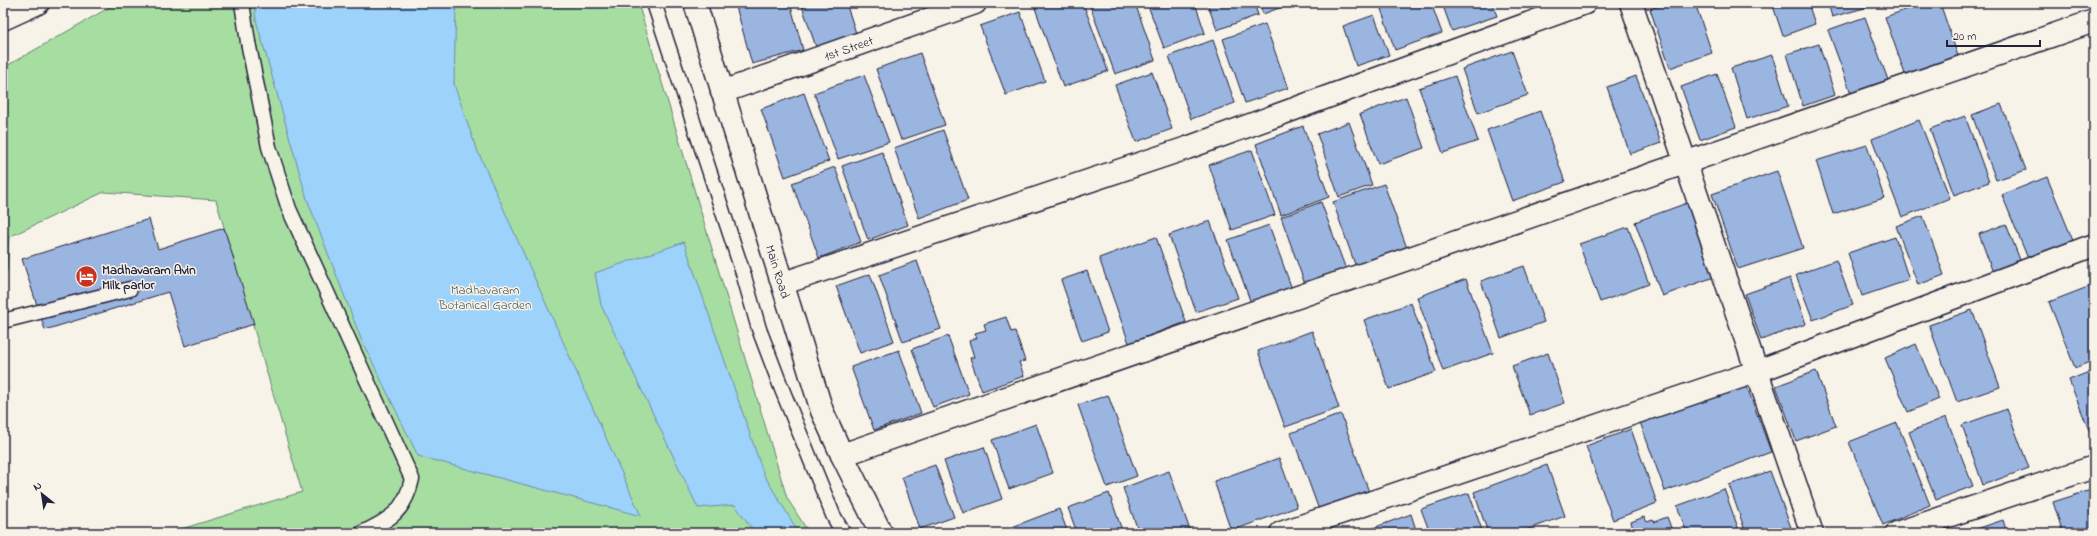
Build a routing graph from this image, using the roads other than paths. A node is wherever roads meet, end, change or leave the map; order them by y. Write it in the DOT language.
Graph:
graph roads {
  1 [pos="38,3"];
  2 [pos="242,3"];
  3 [pos="654,3"];
  4 [pos="695,3"];
  5 [pos="975,3"];
  6 [pos="1585,3"];
  7 [pos="1631,3"];
  8 [pos="3,20"];
  9 [pos="2094,21"];
  10 [pos="722,92"];
  11 [pos="1687,162"];
  12 [pos="2094,245"];
  13 [pos="784,283"];
  14 [pos="130,289"];
  15 [pos="3,321"];
  16 [pos="1758,371"];
  17 [pos="842,455"];
  18 [pos="2094,467"];
  19 [pos="362,533"];
  20 [pos="843,533"];
  21 [pos="881,533"];
  22 [pos="1281,533"];
  23 [pos="1812,533"];
  24 [pos="1897,533"];
  1 -- 8 [label="street"];
  2 -- 19 [label="lane"];
  3 -- 20 [label="lane"];
  4 -- 10 [label="street, Main Road"];
  5 -- 10 [label="street, 1st Street"];
  6 -- 13 [label="street"];
  7 -- 11 [label="street"];
  9 -- 11 [label="street"];
  10 -- 13 [label="street, Main Road"];
  11 -- 16 [label="street"];
  11 -- 17 [label="street"];
  12 -- 16 [label="street"];
  13 -- 17 [label="street, Main Road"];
  14 -- 15 [label="lane"];
  16 -- 22 [label="street"];
  16 -- 23 [label="street"];
  17 -- 21 [label="street, Main Road"];
  18 -- 24 [label="street"];
}
